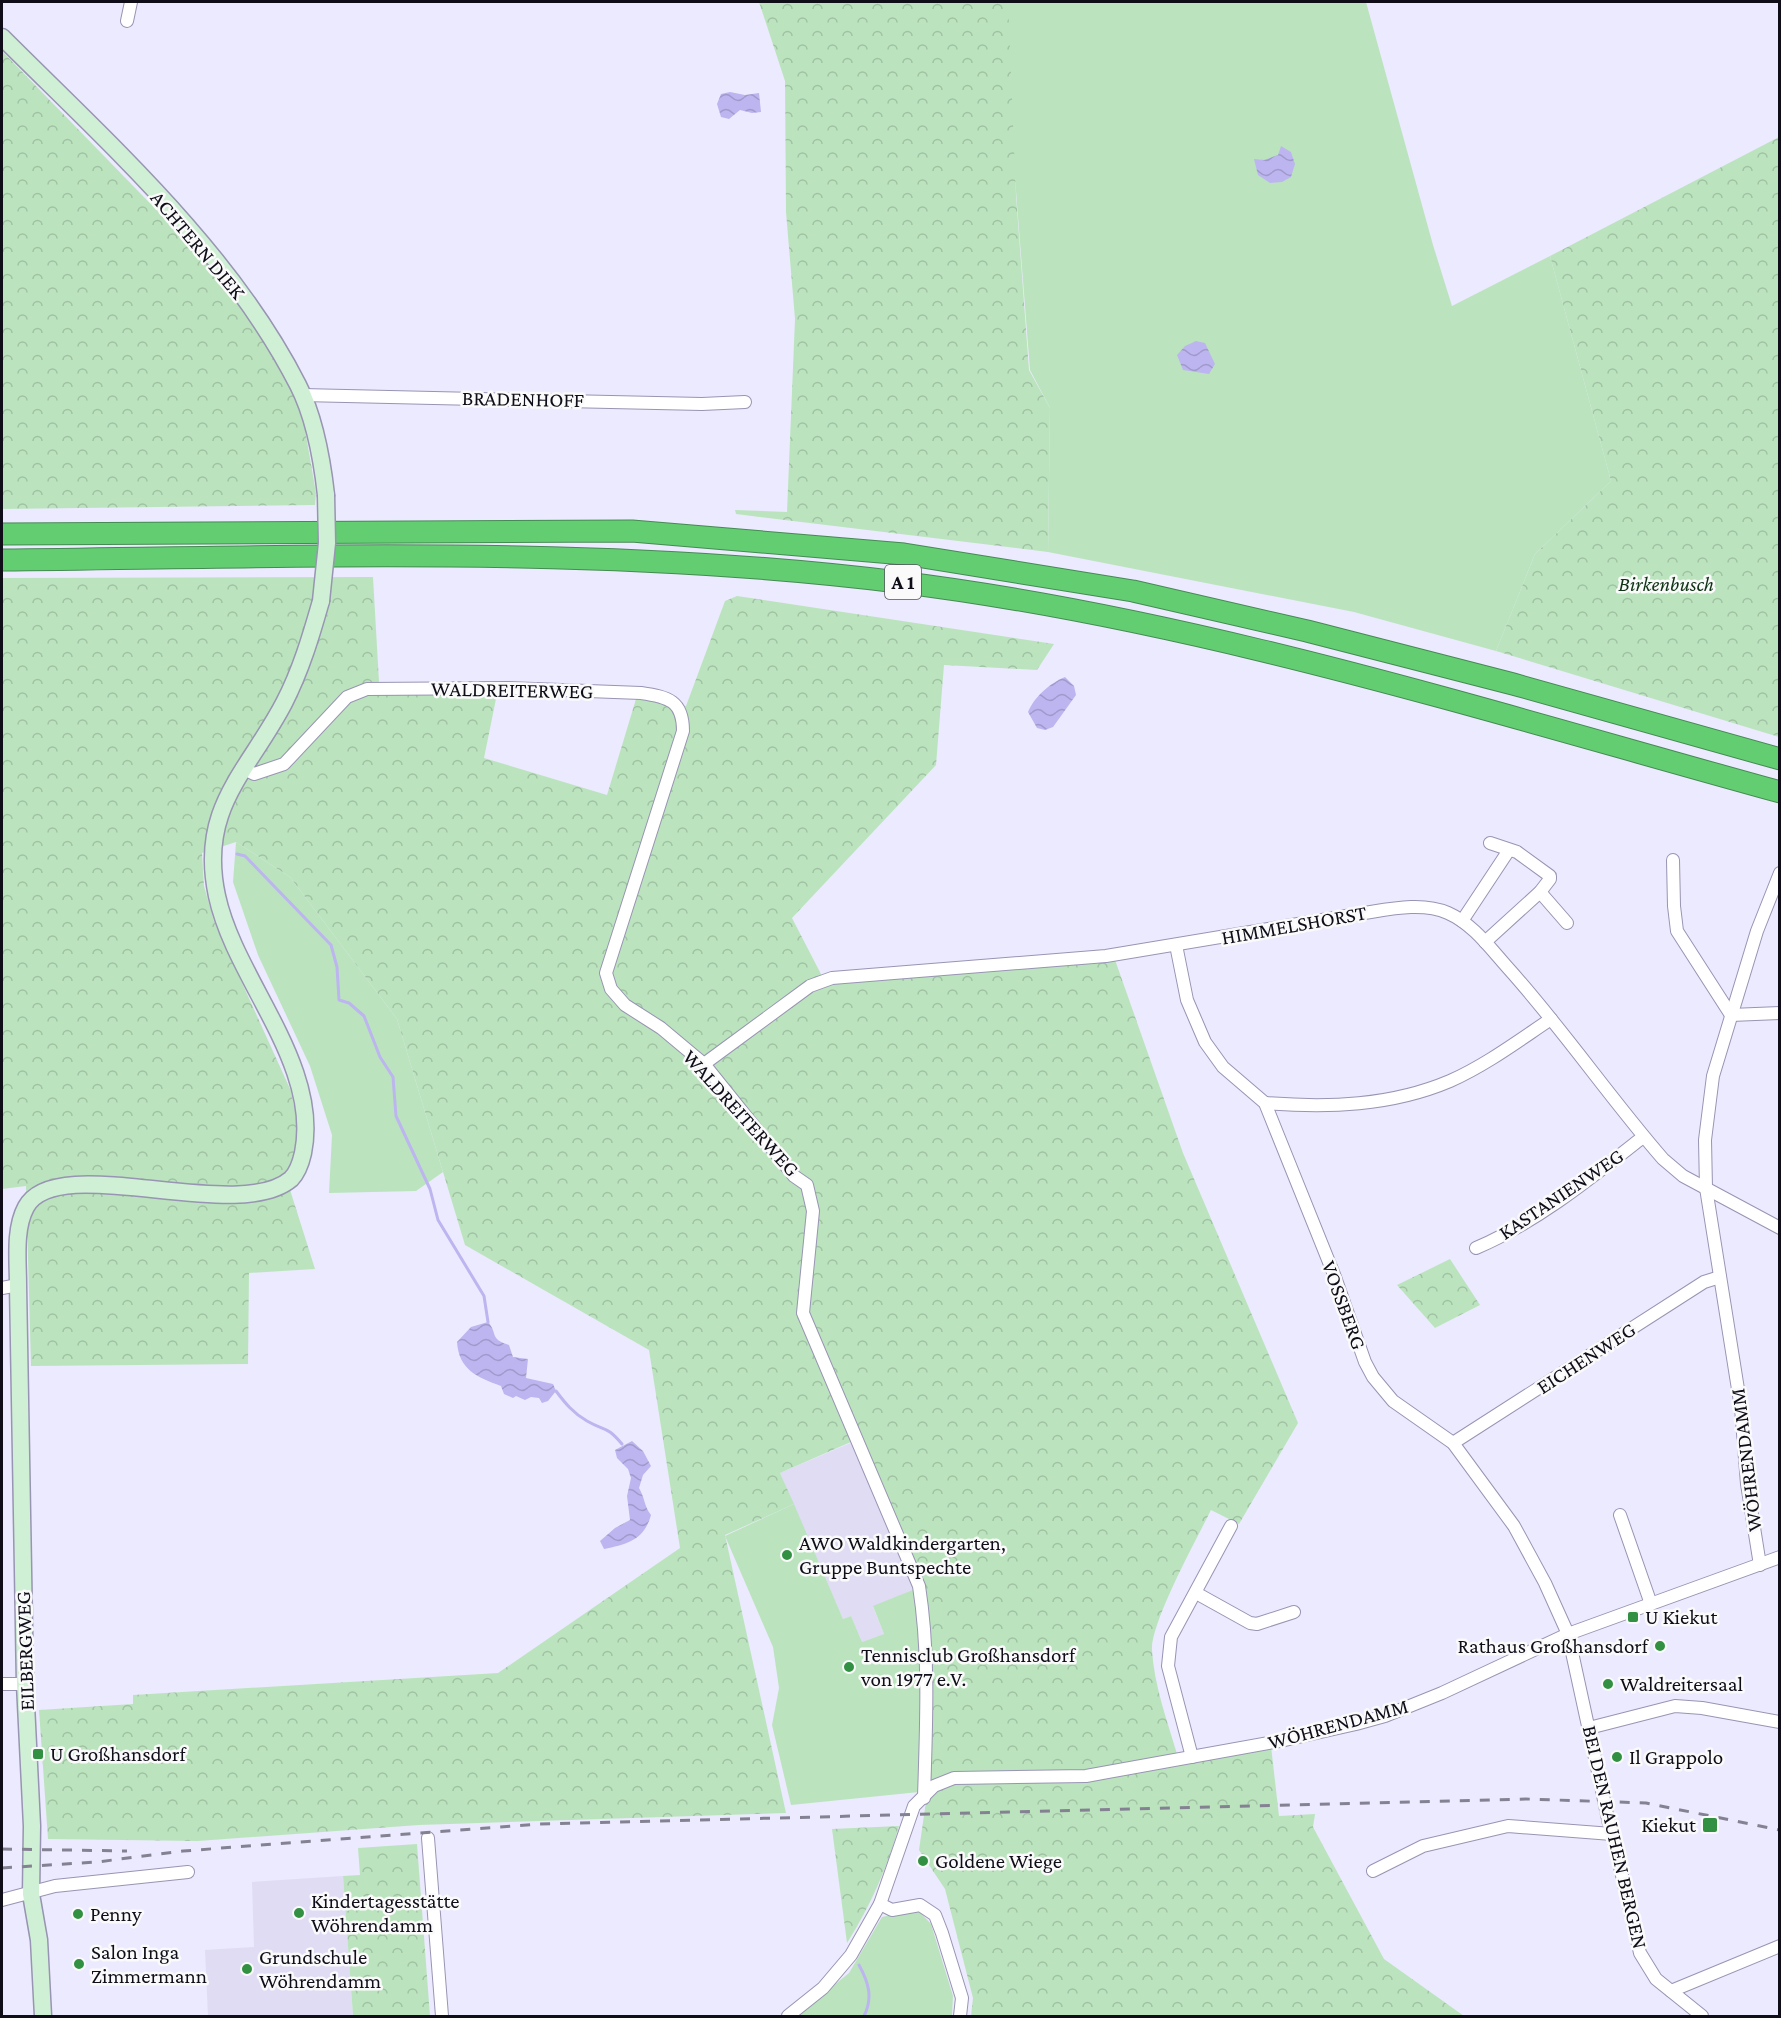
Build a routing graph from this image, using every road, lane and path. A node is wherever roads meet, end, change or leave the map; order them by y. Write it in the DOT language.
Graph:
graph roads {
  1 [pos="131,2"];
  2 [pos="127,21"];
  3 [pos="2,37"];
  4 [pos="302,395"];
  5 [pos="745,402"];
  6 [pos="2,534"];
  7 [pos="2,560"];
  8 [pos="1779,759"];
  9 [pos="242,768"];
  10 [pos="1779,792"];
  11 [pos="1490,843"];
  12 [pos="1509,849"];
  13 [pos="1673,860"];
  14 [pos="1779,873"];
  15 [pos="1540,892"];
  16 [pos="1462,921"];
  17 [pos="1567,923"];
  18 [pos="1485,942"];
  19 [pos="1176,945"];
  20 [pos="1779,1013"];
  21 [pos="1731,1016"];
  22 [pos="1551,1019"];
  23 [pos="704,1064"];
  24 [pos="1265,1103"];
  25 [pos="1643,1137"];
  26 [pos="1706,1188"];
  27 [pos="40,1192"];
  28 [pos="1779,1228"];
  29 [pos="1476,1248"];
  30 [pos="1720,1277"];
  31 [pos="10,1286"];
  32 [pos="1453,1443"];
  33 [pos="1620,1515"];
  34 [pos="1231,1526"];
  35 [pos="1779,1557"];
  36 [pos="1760,1564"];
  37 [pos="1196,1593"];
  38 [pos="1651,1604"];
  39 [pos="1294,1612"];
  40 [pos="1568,1634"];
  41 [pos="2,1684"];
  42 [pos="25,1684"];
  43 [pos="1779,1722"];
  44 [pos="1589,1728"];
  45 [pos="1192,1757"];
  46 [pos="924,1797"];
  47 [pos="1611,1829"];
  48 [pos="428,1838"];
  49 [pos="1373,1871"];
  50 [pos="188,1872"];
  51 [pos="31,1894"];
  52 [pos="2,1900"];
  53 [pos="880,1904"];
  54 [pos="1779,1946"];
  55 [pos="1671,1991"];
  56 [pos="43,2016"];
  57 [pos="442,2016"];
  58 [pos="788,2016"];
  59 [pos="960,2016"];
  60 [pos="1702,2016"];
  1 -- 2 [label="street"];
  3 -- 4 [label="main road, ACHTERN DIEK"];
  4 -- 5 [label="street, BRADENHOFF"];
  4 -- 9 [label="main road, ACHTERN DIEK, bridge"];
  6 -- 8 [label="highway, A 1"];
  7 -- 10 [label="highway, A 1"];
  9 -- 23 [label="street, WALDREITERWEG"];
  9 -- 27 [label="main road, ACHTERN DIEK"];
  11 -- 12 [label="street"];
  12 -- 15 [label="street"];
  12 -- 16 [label="street"];
  13 -- 21 [label="street"];
  14 -- 21 [label="street, WÖHRENDAMM"];
  15 -- 17 [label="street"];
  15 -- 18 [label="street"];
  16 -- 18 [label="street, HIMMELSHORST"];
  16 -- 19 [label="street, HIMMELSHORST"];
  18 -- 22 [label="street, HIMMELSHORST"];
  19 -- 23 [label="street, HIMMELSHORST"];
  19 -- 24 [label="street, VOSSBERG"];
  20 -- 21 [label="street"];
  21 -- 26 [label="street, WÖHRENDAMM"];
  22 -- 24 [label="street"];
  22 -- 25 [label="street, HIMMELSHORST"];
  23 -- 46 [label="street, WALDREITERWEG"];
  24 -- 32 [label="street, VOSSBERG"];
  25 -- 26 [label="street, HIMMELSHORST"];
  25 -- 29 [label="street, KASTANIENWEG"];
  26 -- 28 [label="street, HIMMELSHORST"];
  26 -- 30 [label="street, WÖHRENDAMM"];
  27 -- 31 [label="main road, EILBERGWEG"];
  30 -- 32 [label="street, EICHENWEG"];
  30 -- 36 [label="street, WÖHRENDAMM"];
  31 -- 42 [label="main road, EILBERGWEG"];
  32 -- 40 [label="street, VOSSBERG"];
  33 -- 38 [label="street"];
  34 -- 37 [label="street"];
  35 -- 36 [label="street"];
  36 -- 38 [label="street, WÖHRENDAMM"];
  37 -- 39 [label="street"];
  37 -- 45 [label="street"];
  38 -- 40 [label="street, WÖHRENDAMM"];
  40 -- 44 [label="street, BEI DEN RAUHEN BERGEN"];
  40 -- 45 [label="street, WÖHRENDAMM"];
  41 -- 42 [label="street"];
  42 -- 51 [label="main road, EILBERGWEG"];
  43 -- 44 [label="street"];
  44 -- 47 [label="street, BEI DEN RAUHEN BERGEN, bridge"];
  45 -- 46 [label="street, WÖHRENDAMM"];
  46 -- 53 [label="street, WÖHRENDAMM"];
  47 -- 49 [label="street"];
  47 -- 55 [label="street, BEI DEN RAUHEN BERGEN"];
  48 -- 57 [label="street"];
  50 -- 51 [label="street"];
  51 -- 52 [label="street"];
  51 -- 56 [label="main road, EILBERGWEG"];
  53 -- 58 [label="street, WÖHRENDAMM"];
  53 -- 59 [label="street"];
  54 -- 55 [label="street"];
  55 -- 60 [label="street, BEI DEN RAUHEN BERGEN"];
}
